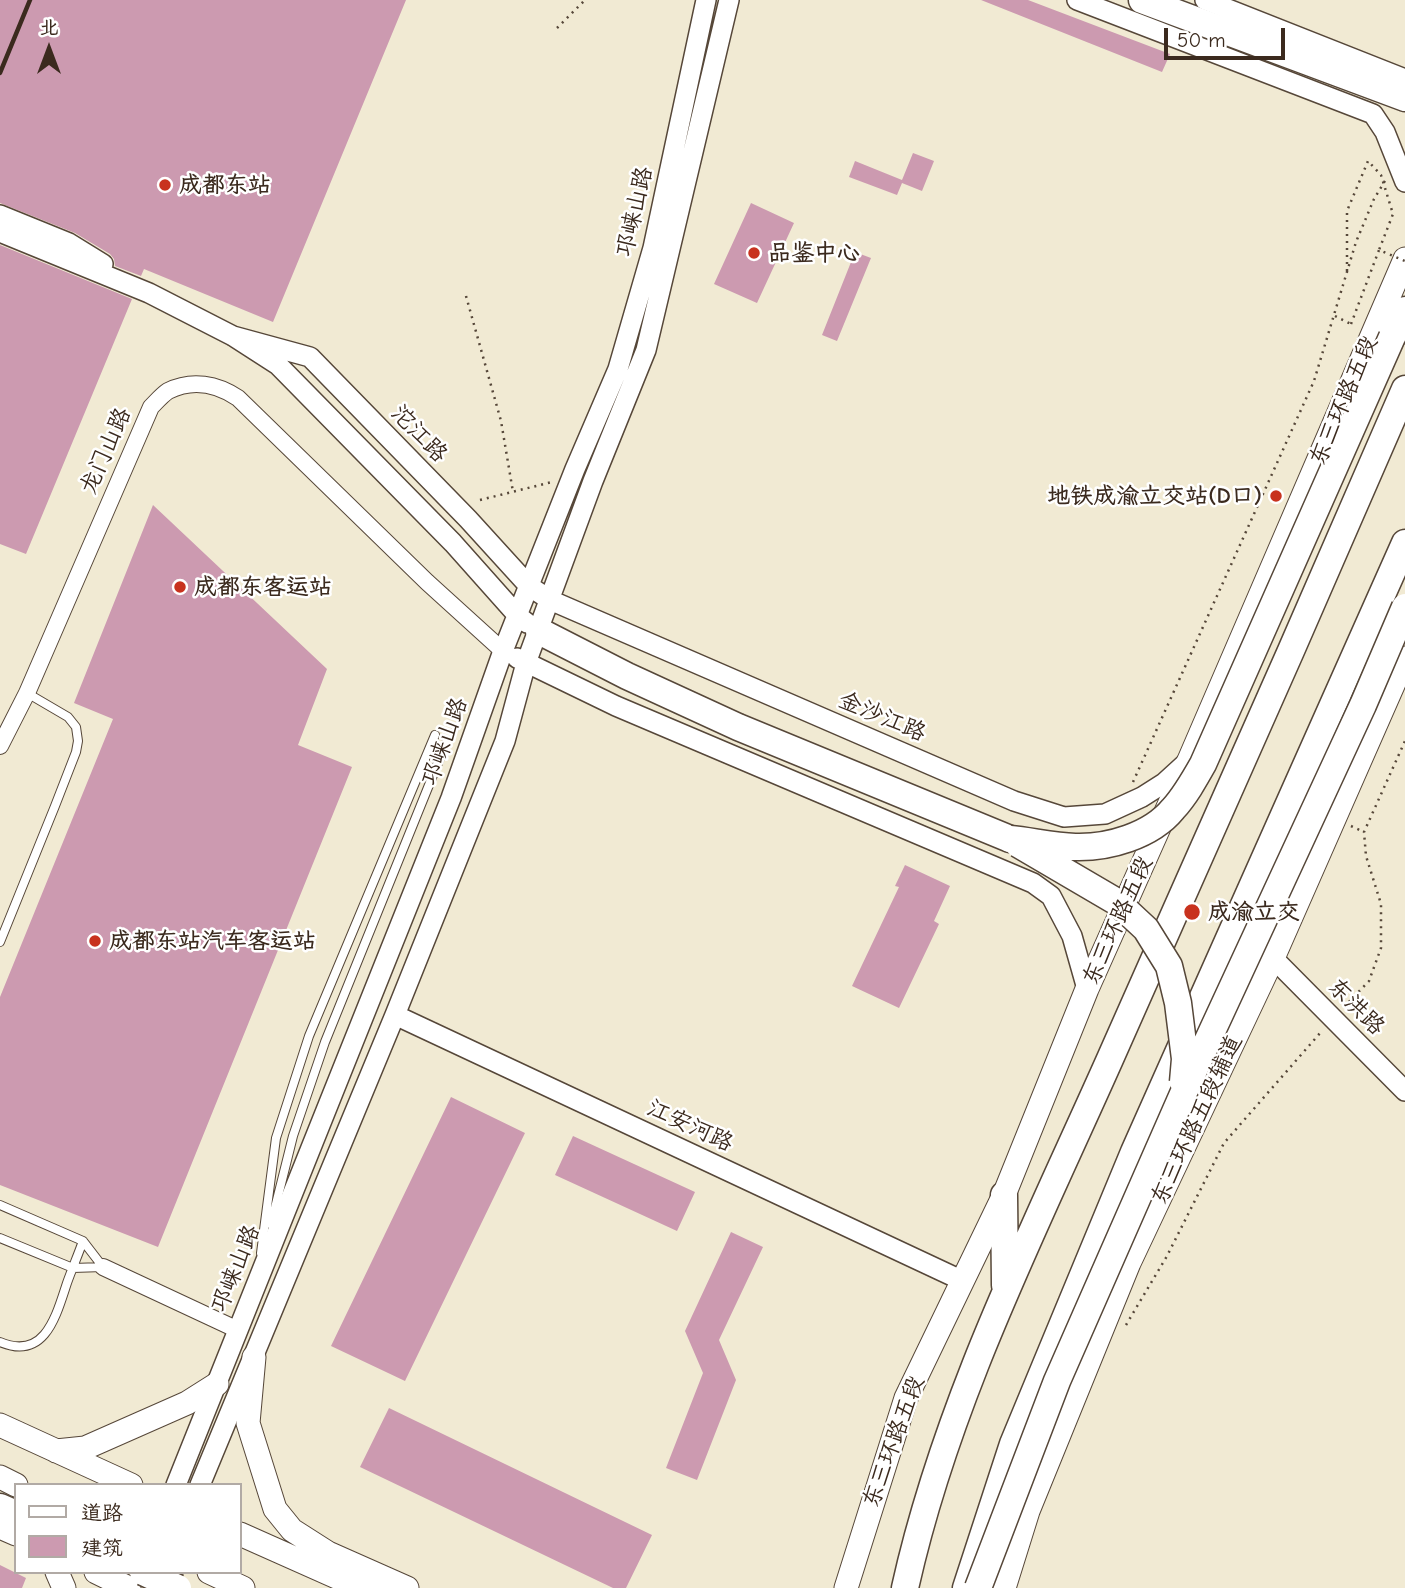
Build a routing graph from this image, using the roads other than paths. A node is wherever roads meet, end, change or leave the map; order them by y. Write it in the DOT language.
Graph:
graph roads {
  1 [pos="706,0"];
  2 [pos="729,0"];
  3 [pos="1077,0"];
  4 [pos="1142,0"];
  5 [pos="1205,0"];
  6 [pos="1405,79"];
  7 [pos="1405,98"];
  8 [pos="1405,182"];
  9 [pos="0,215"];
  10 [pos="0,232"];
  11 [pos="1405,260"];
  12 [pos="149,293"];
  13 [pos="1405,310"];
  14 [pos="233,336"];
  15 [pos="1405,389"];
  16 [pos="1405,543"];
  17 [pos="529,586"];
  18 [pos="550,600"];
  19 [pos="1405,607"];
  20 [pos="528,624"];
  21 [pos="503,651"];
  22 [pos="1405,658"];
  23 [pos="526,663"];
  24 [pos="27,694"];
  25 [pos="435,735"];
  26 [pos="446,743"];
  27 [pos="0,746"];
  28 [pos="1190,758"];
  29 [pos="1010,839"];
  30 [pos="0,942"];
  31 [pos="1273,958"];
  32 [pos="1087,989"];
  33 [pos="395,1015"];
  34 [pos="1405,1091"];
  35 [pos="1182,1094"];
  36 [pos="1004,1195"];
  37 [pos="0,1205"];
  38 [pos="0,1238"];
  39 [pos="83,1241"];
  40 [pos="103,1267"];
  41 [pos="73,1268"];
  42 [pos="963,1281"];
  43 [pos="256,1284"];
  44 [pos="1005,1294"];
  45 [pos="238,1330"];
  46 [pos="0,1342"];
  47 [pos="254,1357"];
  48 [pos="216,1384"];
  49 [pos="0,1425"];
  50 [pos="0,1430"];
  51 [pos="56,1451"];
  52 [pos="115,1483"];
  53 [pos="127,1483"];
  54 [pos="177,1483"];
  55 [pos="201,1483"];
  56 [pos="242,1535"];
  57 [pos="242,1541"];
  58 [pos="100,1574"];
  59 [pos="146,1574"];
  60 [pos="213,1574"];
  61 [pos="131,1588"];
  62 [pos="177,1588"];
  63 [pos="243,1588"];
  64 [pos="344,1588"];
  65 [pos="381,1588"];
  66 [pos="407,1588"];
  67 [pos="846,1588"];
  68 [pos="905,1588"];
  69 [pos="966,1588"];
  70 [pos="978,1588"];
  71 [pos="1004,1588"];
  1 -- 17 [label="street, 邛崃山路"];
  2 -- 18 [label="street, 邛崃山路"];
  3 -- 8 [label="street"];
  4 -- 7 [label="highway"];
  5 -- 6 [label="street"];
  9 -- 12 [label="street"];
  10 -- 12 [label="street"];
  11 -- 28 [label="main road, 东三环路五段"];
  12 -- 14 [label="street"];
  13 -- 29 [label="highway, bridge"];
  14 -- 17 [label="street, 沱江路"];
  14 -- 20 [label="street"];
  15 -- 44 [label="highway, 东三环路五段"];
  16 -- 69 [label="highway"];
  17 -- 18 [label="street, 沱江路"];
  17 -- 20 [label="street, 邛崃山路"];
  18 -- 20 [label="street, 邛崃山路"];
  18 -- 28 [label="street, 金沙江路"];
  19 -- 35 [label="highway, bridge"];
  20 -- 21 [label="street, 邛崃山路"];
  20 -- 23 [label="street, 邛崃山路"];
  20 -- 29 [label="highway"];
  21 -- 23 [label="street"];
  21 -- 24 [label="street, 龙门山路"];
  21 -- 43 [label="street, 邛崃山路"];
  22 -- 31 [label="main road, 东三环路五段辅道"];
  23 -- 32 [label="street"];
  23 -- 33 [label="street, 邛崃山路"];
  24 -- 27 [label="street, 龙门山路"];
  24 -- 30 [label="lane"];
  25 -- 43 [label="lane"];
  26 -- 43 [label="lane"];
  28 -- 32 [label="main road, 东三环路五段"];
  29 -- 35 [label="highway, bridge"];
  31 -- 34 [label="street, 东洪路"];
  31 -- 71 [label="main road, 东三环路五段辅道"];
  32 -- 36 [label="main road, 东三环路五段"];
  33 -- 42 [label="street, 江安河路"];
  33 -- 47 [label="street, 邛崃山路"];
  35 -- 70 [label="highway, bridge"];
  36 -- 42 [label="main road, 东三环路五段"];
  36 -- 44 [label="highway"];
  37 -- 39 [label="lane"];
  38 -- 41 [label="lane"];
  39 -- 40 [label="lane"];
  39 -- 41 [label="lane"];
  40 -- 41 [label="lane"];
  40 -- 45 [label="street"];
  41 -- 46 [label="lane"];
  42 -- 67 [label="main road, 东三环路五段"];
  43 -- 45 [label="street, 邛崃山路"];
  44 -- 68 [label="highway, 东三环路五段"];
  45 -- 48 [label="street, 邛崃山路"];
  47 -- 55 [label="street, 邛崃山路"];
  47 -- 66 [label="main road"];
  48 -- 51 [label="main road"];
  48 -- 54 [label="street, 邛崃山路"];
  49 -- 51 [label="main road"];
  50 -- 52 [label="main road"];
  51 -- 53 [label="main road"];
  56 -- 65 [label="main road"];
  57 -- 64 [label="main road"];
  58 -- 61 [label="main road"];
  59 -- 62 [label="highway, bridge"];
  60 -- 63 [label="main road"];
}
